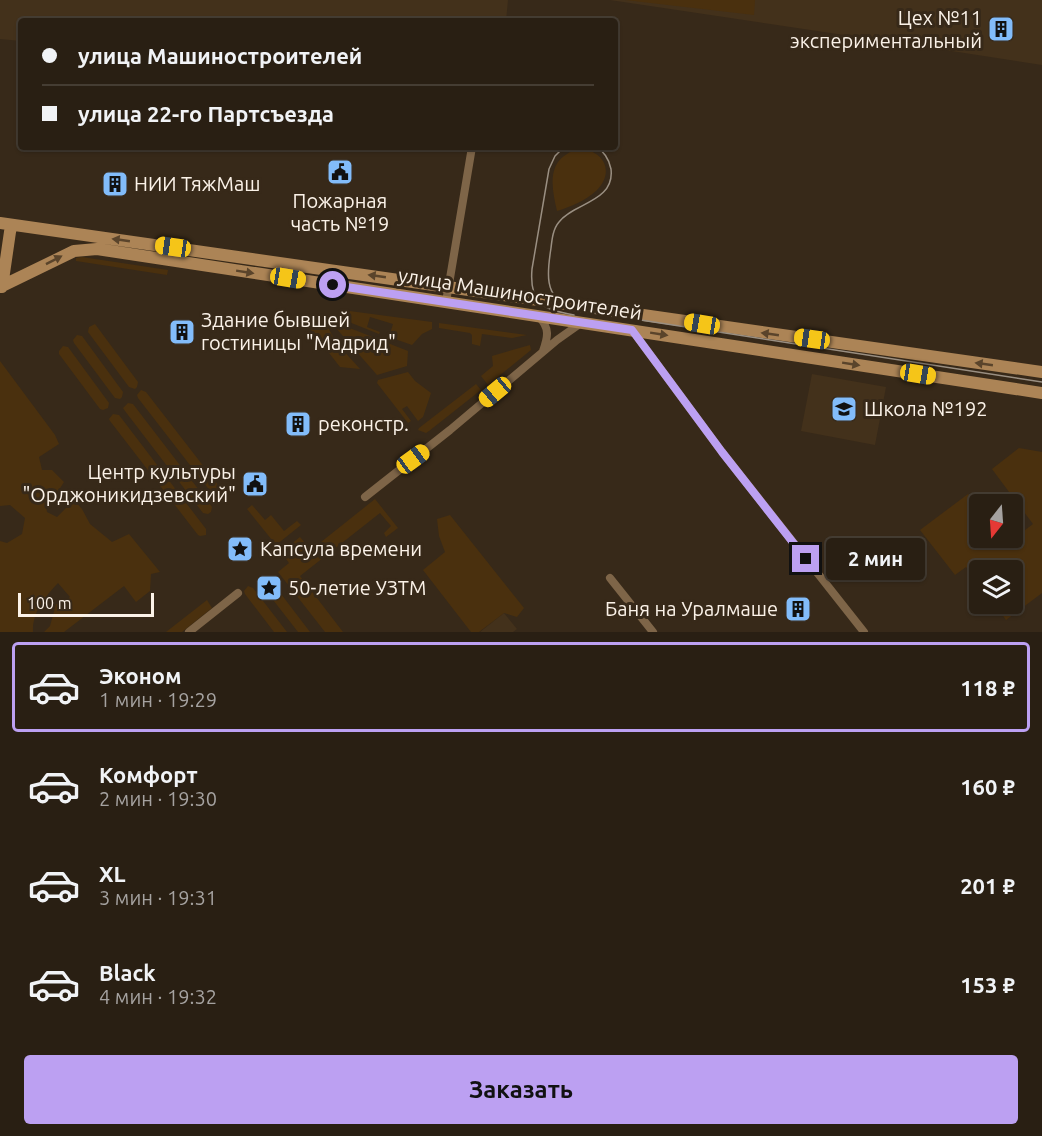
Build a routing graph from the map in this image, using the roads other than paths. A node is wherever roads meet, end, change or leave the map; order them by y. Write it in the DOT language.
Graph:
graph roads {
  1 [pos="471,150"];
  2 [pos="0,218"];
  3 [pos="6,224"];
  4 [pos="448,286"];
  5 [pos="1,287"];
  6 [pos="446,302"];
  7 [pos="538,316"];
  8 [pos="581,322"];
  9 [pos="632,330"];
  10 [pos="542,352"];
  11 [pos="1042,372"];
  12 [pos="1042,393"];
  13 [pos="365,496"];
  14 [pos="610,578"];
  15 [pos="238,593"];
  16 [pos="189,632"];
  17 [pos="653,632"];
  18 [pos="864,632"];
  1 -- 4 [label="street"];
  2 -- 3 [label="street"];
  4 -- 3 [label="main road, улица Машиностроителей, one-way"];
  3 -- 5 [label="main road"];
  4 -- 6 [label="street"];
  11 -- 4 [label="main road, улица Машиностроителей, one-way"];
  5 -- 6 [label="main road, улица Машиностроителей, one-way"];
  6 -- 7 [label="main road, улица Машиностроителей"];
  7 -- 8 [label="main road, улица Машиностроителей"];
  7 -- 10 [label="street"];
  8 -- 9 [label="main road, улица Машиностроителей"];
  8 -- 10 [label="street"];
  9 -- 12 [label="main road, улица Машиностроителей, one-way"];
  9 -- 18 [label="street"];
  10 -- 13 [label="street"];
  14 -- 17 [label="street"];
  15 -- 16 [label="street"];
}
